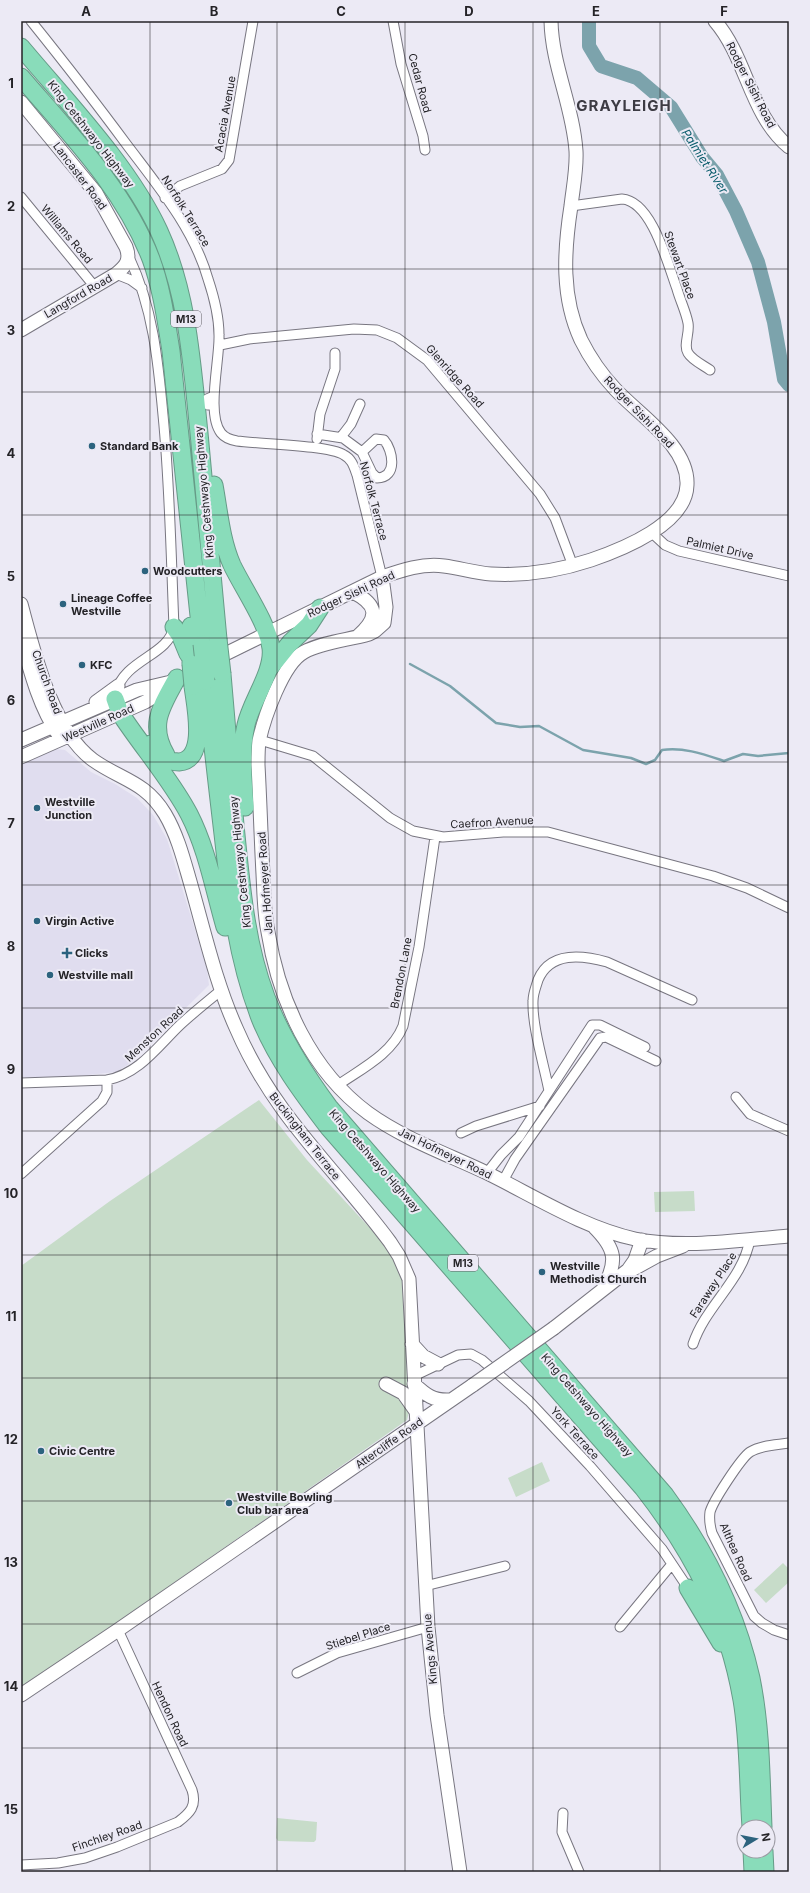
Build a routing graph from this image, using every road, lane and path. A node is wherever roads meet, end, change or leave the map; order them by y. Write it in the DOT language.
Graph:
graph roads {
  1 [pos="31,21"];
  2 [pos="253,21"];
  3 [pos="393,21"];
  4 [pos="551,21"];
  5 [pos="715,21"];
  6 [pos="21,47"];
  7 [pos="21,77"];
  8 [pos="21,102"];
  9 [pos="789,147"];
  10 [pos="425,150"];
  11 [pos="21,198"];
  12 [pos="165,198"];
  13 [pos="571,206"];
  14 [pos="129,256"];
  15 [pos="116,274"];
  16 [pos="95,287"];
  17 [pos="142,288"];
  18 [pos="21,330"];
  19 [pos="220,345"];
  20 [pos="335,353"];
  21 [pos="710,370"];
  22 [pos="214,396"];
  23 [pos="360,404"];
  24 [pos="202,411"];
  25 [pos="172,433"];
  26 [pos="318,434"];
  27 [pos="341,437"];
  28 [pos="315,448"];
  29 [pos="362,452"];
  30 [pos="651,532"];
  31 [pos="573,566"];
  32 [pos="789,576"];
  33 [pos="382,578"];
  34 [pos="353,592"];
  35 [pos="21,604"];
  36 [pos="320,608"];
  37 [pos="174,627"];
  38 [pos="267,635"];
  39 [pos="21,638"];
  40 [pos="356,638"];
  41 [pos="210,642"];
  42 [pos="191,664"];
  43 [pos="268,670"];
  44 [pos="174,680"];
  45 [pos="199,684"];
  46 [pos="40,698"];
  47 [pos="120,701"];
  48 [pos="58,724"];
  49 [pos="34,734"];
  50 [pos="66,736"];
  51 [pos="21,740"];
  52 [pos="260,740"];
  53 [pos="22,756"];
  54 [pos="169,760"];
  55 [pos="435,837"];
  56 [pos="789,908"];
  57 [pos="250,989"];
  58 [pos="220,991"];
  59 [pos="692,1000"];
  60 [pos="280,1029"];
  61 [pos="645,1047"];
  62 [pos="656,1061"];
  63 [pos="107,1080"];
  64 [pos="21,1084"];
  65 [pos="338,1085"];
  66 [pos="549,1091"];
  67 [pos="736,1097"];
  68 [pos="540,1106"];
  69 [pos="789,1131"];
  70 [pos="461,1134"];
  71 [pos="486,1173"];
  72 [pos="21,1174"];
  73 [pos="503,1182"];
  74 [pos="590,1224"];
  75 [pos="789,1236"];
  76 [pos="750,1239"];
  77 [pos="642,1240"];
  78 [pos="692,1243"];
  79 [pos="623,1275"];
  80 [pos="602,1292"];
  81 [pos="412,1344"];
  82 [pos="693,1344"];
  83 [pos="438,1364"];
  84 [pos="414,1380"];
  85 [pos="386,1384"];
  86 [pos="450,1400"];
  87 [pos="415,1410"];
  88 [pos="416,1425"];
  89 [pos="395,1440"];
  90 [pos="789,1443"];
  91 [pos="420,1463"];
  92 [pos="672,1564"];
  93 [pos="505,1566"];
  94 [pos="425,1586"];
  95 [pos="688,1588"];
  96 [pos="620,1626"];
  97 [pos="428,1627"];
  98 [pos="118,1630"];
  99 [pos="789,1635"];
  100 [pos="735,1667"];
  101 [pos="297,1673"];
  102 [pos="21,1695"];
  103 [pos="192,1808"];
  104 [pos="563,1814"];
  105 [pos="751,1819"];
  106 [pos="763,1819"];
  107 [pos="752,1859"];
  108 [pos="764,1859"];
  109 [pos="21,1865"];
  110 [pos="460,1872"];
  111 [pos="579,1872"];
  112 [pos="753,1872"];
  113 [pos="765,1872"];
  1 -- 12 [label="street, Norfolk Terrace"];
  2 -- 12 [label="street, Acacia Avenue"];
  3 -- 10 [label="street, Cedar Road"];
  4 -- 13 [label="main road, Rodger Sishi Road"];
  5 -- 9 [label="main road, Rodger Sishi Road"];
  6 -- 24 [label="highway, King Cetshwayo Highway / M13"];
  7 -- 25 [label="highway, King Cetshwayo Highway / M13"];
  8 -- 14 [label="main road, Lancaster Road"];
  11 -- 16 [label="street, Williams Road"];
  12 -- 19 [label="street, Norfolk Terrace"];
  13 -- 21 [label="street, Stewart Place"];
  13 -- 30 [label="main road, Rodger Sishi Road"];
  14 -- 15 [label="main road, Langford Road"];
  14 -- 17 [label="street"];
  15 -- 16 [label="main road, Langford Road"];
  15 -- 17 [label="street"];
  16 -- 18 [label="main road, Langford Road"];
  17 -- 25 [label="street"];
  19 -- 22 [label="street, Norfolk Terrace"];
  19 -- 31 [label="street, Glenridge Road"];
  20 -- 26 [label="street"];
  22 -- 24 [label="street"];
  22 -- 28 [label="street, Norfolk Terrace"];
  23 -- 27 [label="street"];
  24 -- 38 [label="highway"];
  24 -- 41 [label="highway, King Cetshwayo Highway / M13"];
  25 -- 37 [label="street"];
  25 -- 41 [label="highway, King Cetshwayo Highway / M13"];
  25 -- 42 [label="highway"];
  26 -- 27 [label="street"];
  26 -- 28 [label="street"];
  27 -- 29 [label="street"];
  28 -- 33 [label="street, Norfolk Terrace"];
  30 -- 31 [label="main road, Rodger Sishi Road"];
  30 -- 32 [label="street, Palmiet Drive"];
  31 -- 33 [label="main road, Rodger Sishi Road"];
  33 -- 34 [label="main road, Rodger Sishi Road"];
  33 -- 40 [label="main road, Jan Hofmeyer Road"];
  34 -- 36 [label="main road, Rodger Sishi Road"];
  34 -- 40 [label="main road"];
  35 -- 48 [label="main road, Church Road"];
  36 -- 38 [label="main road, Rodger Sishi Road"];
  36 -- 43 [label="highway"];
  37 -- 42 [label="highway"];
  37 -- 47 [label="street"];
  38 -- 43 [label="highway"];
  38 -- 44 [label="main road, Westville Road"];
  39 -- 46 [label="main road, Church Road"];
  40 -- 52 [label="main road, Jan Hofmeyer Road"];
  41 -- 45 [label="highway, King Cetshwayo Highway / M13, bridge"];
  41 -- 60 [label="highway, King Cetshwayo Highway / M13, bridge"];
  42 -- 45 [label="highway, bridge"];
  43 -- 60 [label="highway"];
  44 -- 47 [label="main road, Westville Road"];
  44 -- 54 [label="highway"];
  45 -- 54 [label="highway"];
  45 -- 57 [label="highway, King Cetshwayo Highway / M13"];
  46 -- 48 [label="main road, Church Road"];
  46 -- 49 [label="main road"];
  47 -- 48 [label="main road, Westville Road"];
  47 -- 50 [label="main road, Westville Road"];
  47 -- 54 [label="highway"];
  47 -- 57 [label="highway"];
  48 -- 49 [label="main road, Westville Road"];
  48 -- 50 [label="main road, Church Road"];
  49 -- 51 [label="main road, Westville Road"];
  50 -- 53 [label="main road, Westville Road"];
  50 -- 58 [label="main road, Buckingham Terrace"];
  52 -- 55 [label="street, Caefron Avenue"];
  52 -- 65 [label="main road, Jan Hofmeyer Road"];
  55 -- 56 [label="street, Caefron Avenue"];
  55 -- 65 [label="street, Brendon Lane"];
  57 -- 100 [label="highway, King Cetshwayo Highway / M13"];
  58 -- 63 [label="street, Menston Road"];
  58 -- 81 [label="main road, Buckingham Terrace"];
  59 -- 66 [label="street"];
  60 -- 106 [label="highway, King Cetshwayo Highway / M13"];
  61 -- 66 [label="street"];
  62 -- 73 [label="street"];
  63 -- 64 [label="street, Menston Road"];
  63 -- 72 [label="street"];
  65 -- 71 [label="main road, Jan Hofmeyer Road"];
  66 -- 68 [label="street"];
  67 -- 69 [label="street"];
  68 -- 70 [label="street"];
  68 -- 71 [label="street"];
  71 -- 73 [label="main road, Jan Hofmeyer Road"];
  73 -- 74 [label="main road, Jan Hofmeyer Road"];
  74 -- 77 [label="main road, Jan Hofmeyer Road"];
  74 -- 80 [label="main road"];
  75 -- 76 [label="main road, Jan Hofmeyer Road"];
  76 -- 78 [label="main road, Jan Hofmeyer Road"];
  76 -- 82 [label="street, Faraway Place"];
  77 -- 78 [label="main road, Jan Hofmeyer Road"];
  77 -- 79 [label="main road, Attercliffe Road"];
  78 -- 79 [label="main road"];
  79 -- 80 [label="main road, Attercliffe Road"];
  80 -- 86 [label="main road, Attercliffe Road, bridge"];
  81 -- 83 [label="main road"];
  81 -- 84 [label="main road, Buckingham Terrace"];
  83 -- 84 [label="street, York Terrace"];
  83 -- 92 [label="street, York Terrace"];
  84 -- 86 [label="main road"];
  84 -- 87 [label="main road, Buckingham Terrace"];
  85 -- 87 [label="main road"];
  86 -- 88 [label="main road, Attercliffe Road"];
  87 -- 88 [label="main road, Buckingham Terrace"];
  88 -- 89 [label="main road, Attercliffe Road"];
  88 -- 91 [label="main road, Kings Avenue"];
  89 -- 91 [label="main road"];
  89 -- 98 [label="main road, Attercliffe Road"];
  90 -- 99 [label="street, Althea Road"];
  91 -- 94 [label="main road, Kings Avenue"];
  92 -- 95 [label="street, York Terrace"];
  92 -- 96 [label="street"];
  93 -- 94 [label="street"];
  94 -- 97 [label="main road, Kings Avenue"];
  95 -- 100 [label="highway"];
  97 -- 101 [label="street, Stiebel Place"];
  97 -- 110 [label="main road, Kings Avenue"];
  98 -- 102 [label="main road, Attercliffe Road"];
  98 -- 103 [label="street, Hendon Road"];
  100 -- 105 [label="highway, King Cetshwayo Highway / M13"];
  103 -- 109 [label="street, Finchley Road"];
  104 -- 111 [label="street"];
  107 -- 112 [label="highway"];
  108 -- 113 [label="highway"];
}
